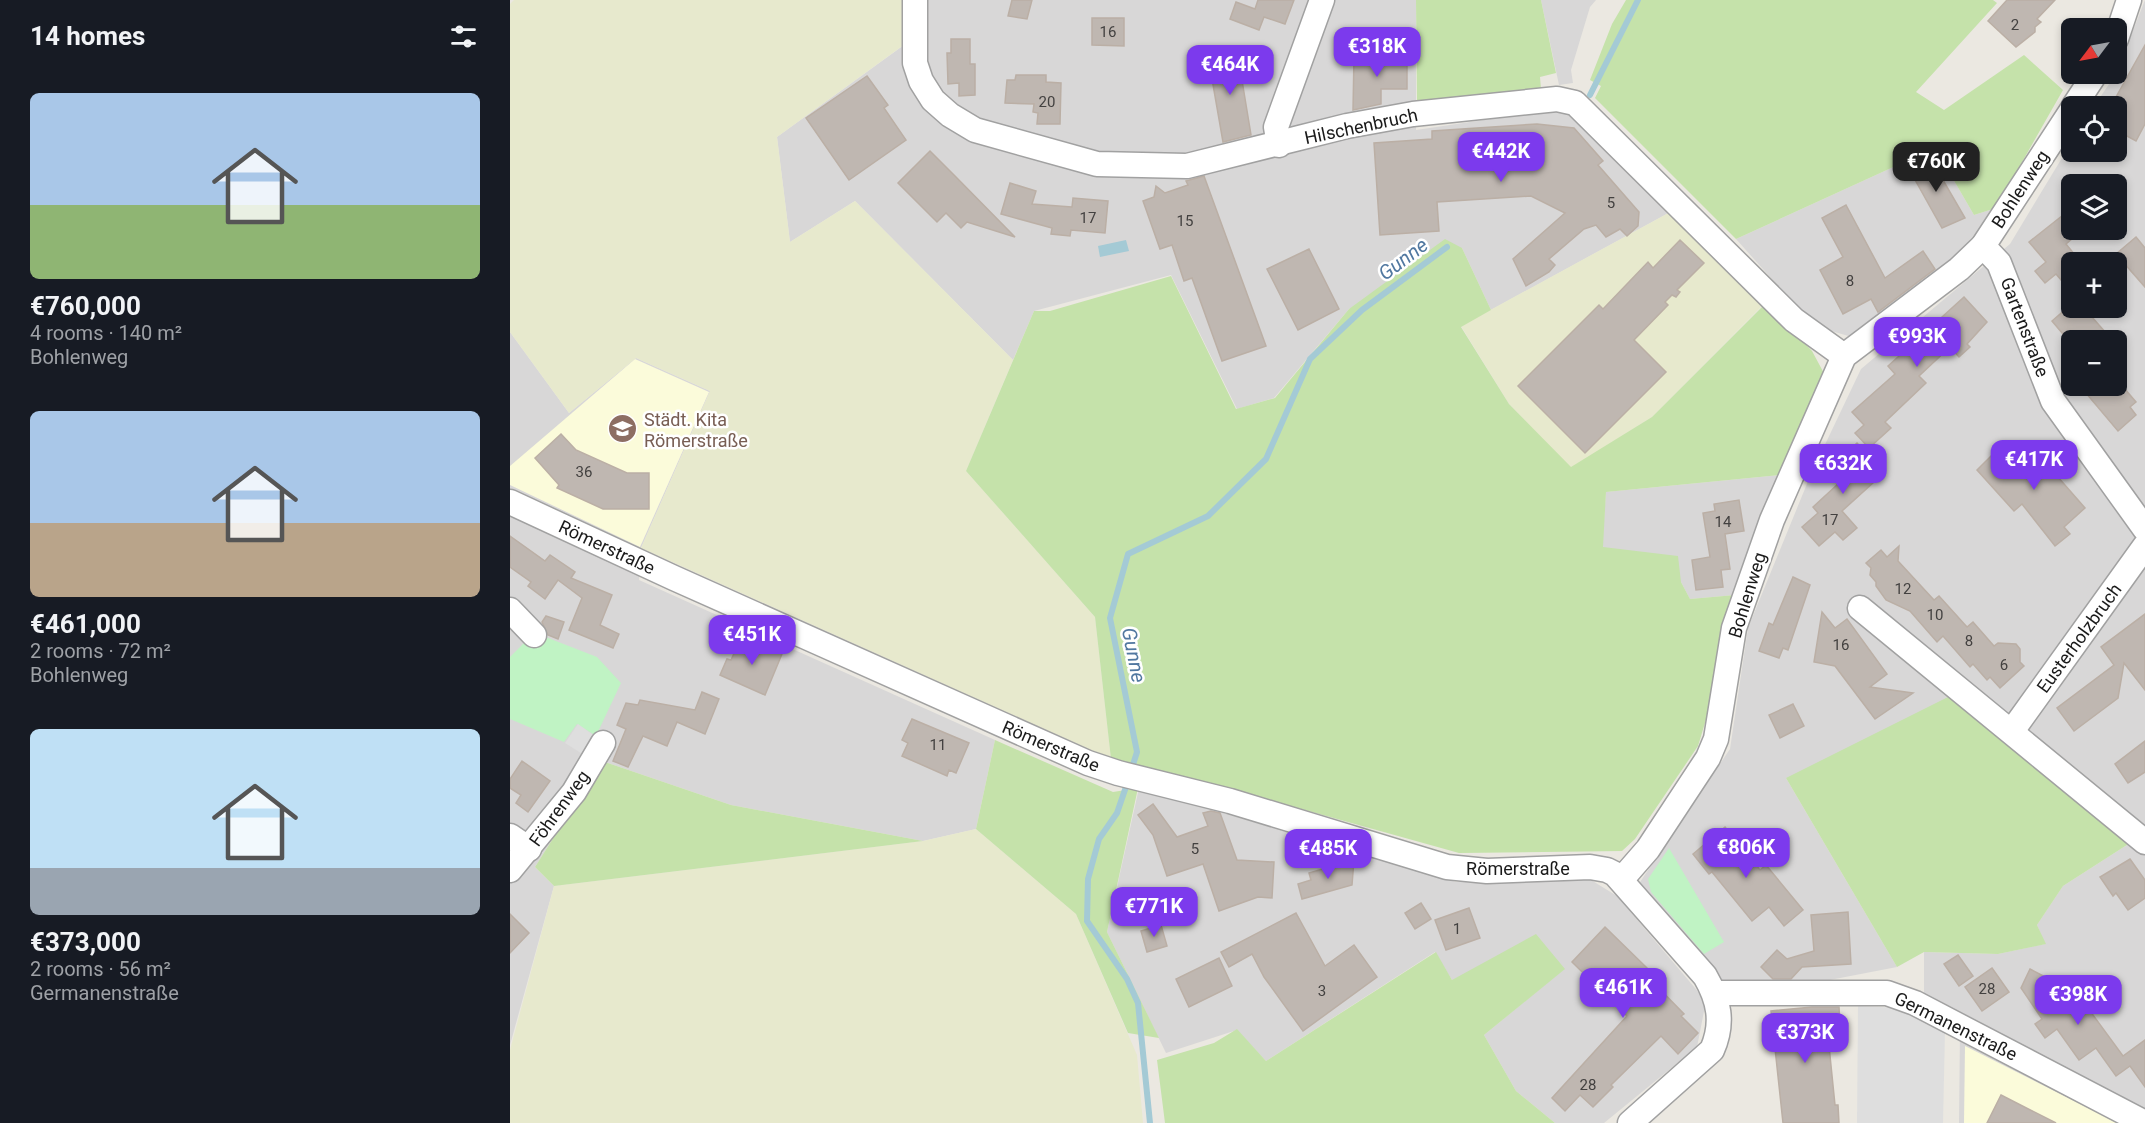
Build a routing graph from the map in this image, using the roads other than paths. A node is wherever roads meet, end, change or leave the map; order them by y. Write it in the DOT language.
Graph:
graph roads {
  1 [pos="915,0"];
  2 [pos="1322,0"];
  3 [pos="2129,0"];
  4 [pos="2123,18"];
  5 [pos="2061,126"];
  6 [pos="1279,145"];
  7 [pos="1983,246"];
  8 [pos="1844,356"];
  9 [pos="510,502"];
  10 [pos="2145,528"];
  11 [pos="2145,546"];
  12 [pos="1860,608"];
  13 [pos="510,610"];
  14 [pos="534,635"];
  15 [pos="2012,731"];
  16 [pos="603,743"];
  17 [pos="519,842"];
  18 [pos="2145,842"];
  19 [pos="510,870"];
  20 [pos="1621,880"];
  21 [pos="1715,993"];
  22 [pos="1630,1123"];
  23 [pos="2145,1123"];
  1 -- 6 [label="street, Hilschenbruch"];
  2 -- 6 [label="street"];
  3 -- 4 [label="street"];
  5 -- 7 [label="street, Bohlenweg"];
  6 -- 8 [label="street, Hilschenbruch"];
  7 -- 8 [label="street, Bohlenweg"];
  7 -- 10 [label="street, Gartenstraße"];
  8 -- 20 [label="street, Bohlenweg"];
  9 -- 20 [label="street, Römerstraße"];
  11 -- 15 [label="street, Eusterholzbruch"];
  12 -- 15 [label="street"];
  13 -- 14 [label="street"];
  15 -- 18 [label="street"];
  16 -- 17 [label="street, Föhrenweg"];
  17 -- 19 [label="street, Föhrenweg"];
  20 -- 21 [label="street"];
  21 -- 22 [label="street"];
  21 -- 23 [label="street, Germanenstraße"];
}
